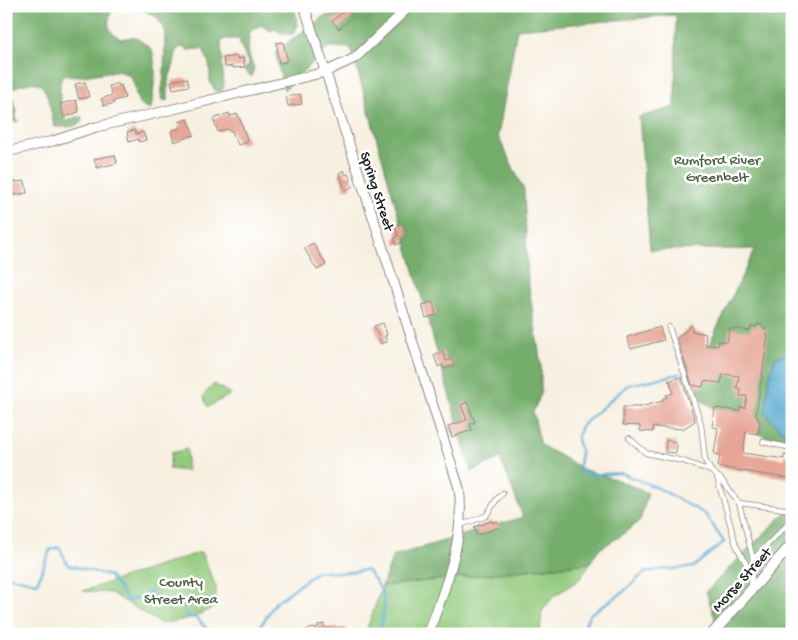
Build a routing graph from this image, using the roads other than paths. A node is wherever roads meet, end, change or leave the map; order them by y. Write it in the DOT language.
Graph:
graph roads {
  1 [pos="304,6"];
  2 [pos="410,6"];
  3 [pos="324,72"];
  4 [pos="6,152"];
  5 [pos="669,327"];
  6 [pos="629,438"];
  7 [pos="763,442"];
  8 [pos="792,448"];
  9 [pos="711,471"];
  10 [pos="717,476"];
  11 [pos="503,494"];
  12 [pos="739,503"];
  13 [pos="792,510"];
  14 [pos="792,520"];
  15 [pos="460,525"];
  16 [pos="792,544"];
  17 [pos="753,558"];
  18 [pos="752,575"];
  19 [pos="751,590"];
  20 [pos="429,634"];
  21 [pos="712,634"];
  1 -- 3 [label="street, Spring Street"];
  2 -- 3 [label="street"];
  3 -- 4 [label="street"];
  3 -- 15 [label="street, Spring Street"];
  5 -- 9 [label="lane"];
  6 -- 9 [label="lane"];
  7 -- 8 [label="lane"];
  9 -- 10 [label="lane"];
  10 -- 12 [label="lane"];
  10 -- 18 [label="lane"];
  11 -- 15 [label="lane"];
  12 -- 13 [label="lane"];
  12 -- 17 [label="lane"];
  14 -- 17 [label="lane"];
  15 -- 20 [label="street, Spring Street"];
  16 -- 19 [label="street, Morse Street"];
  17 -- 18 [label="lane"];
  18 -- 19 [label="lane"];
  19 -- 21 [label="street, Morse Street"];
}
